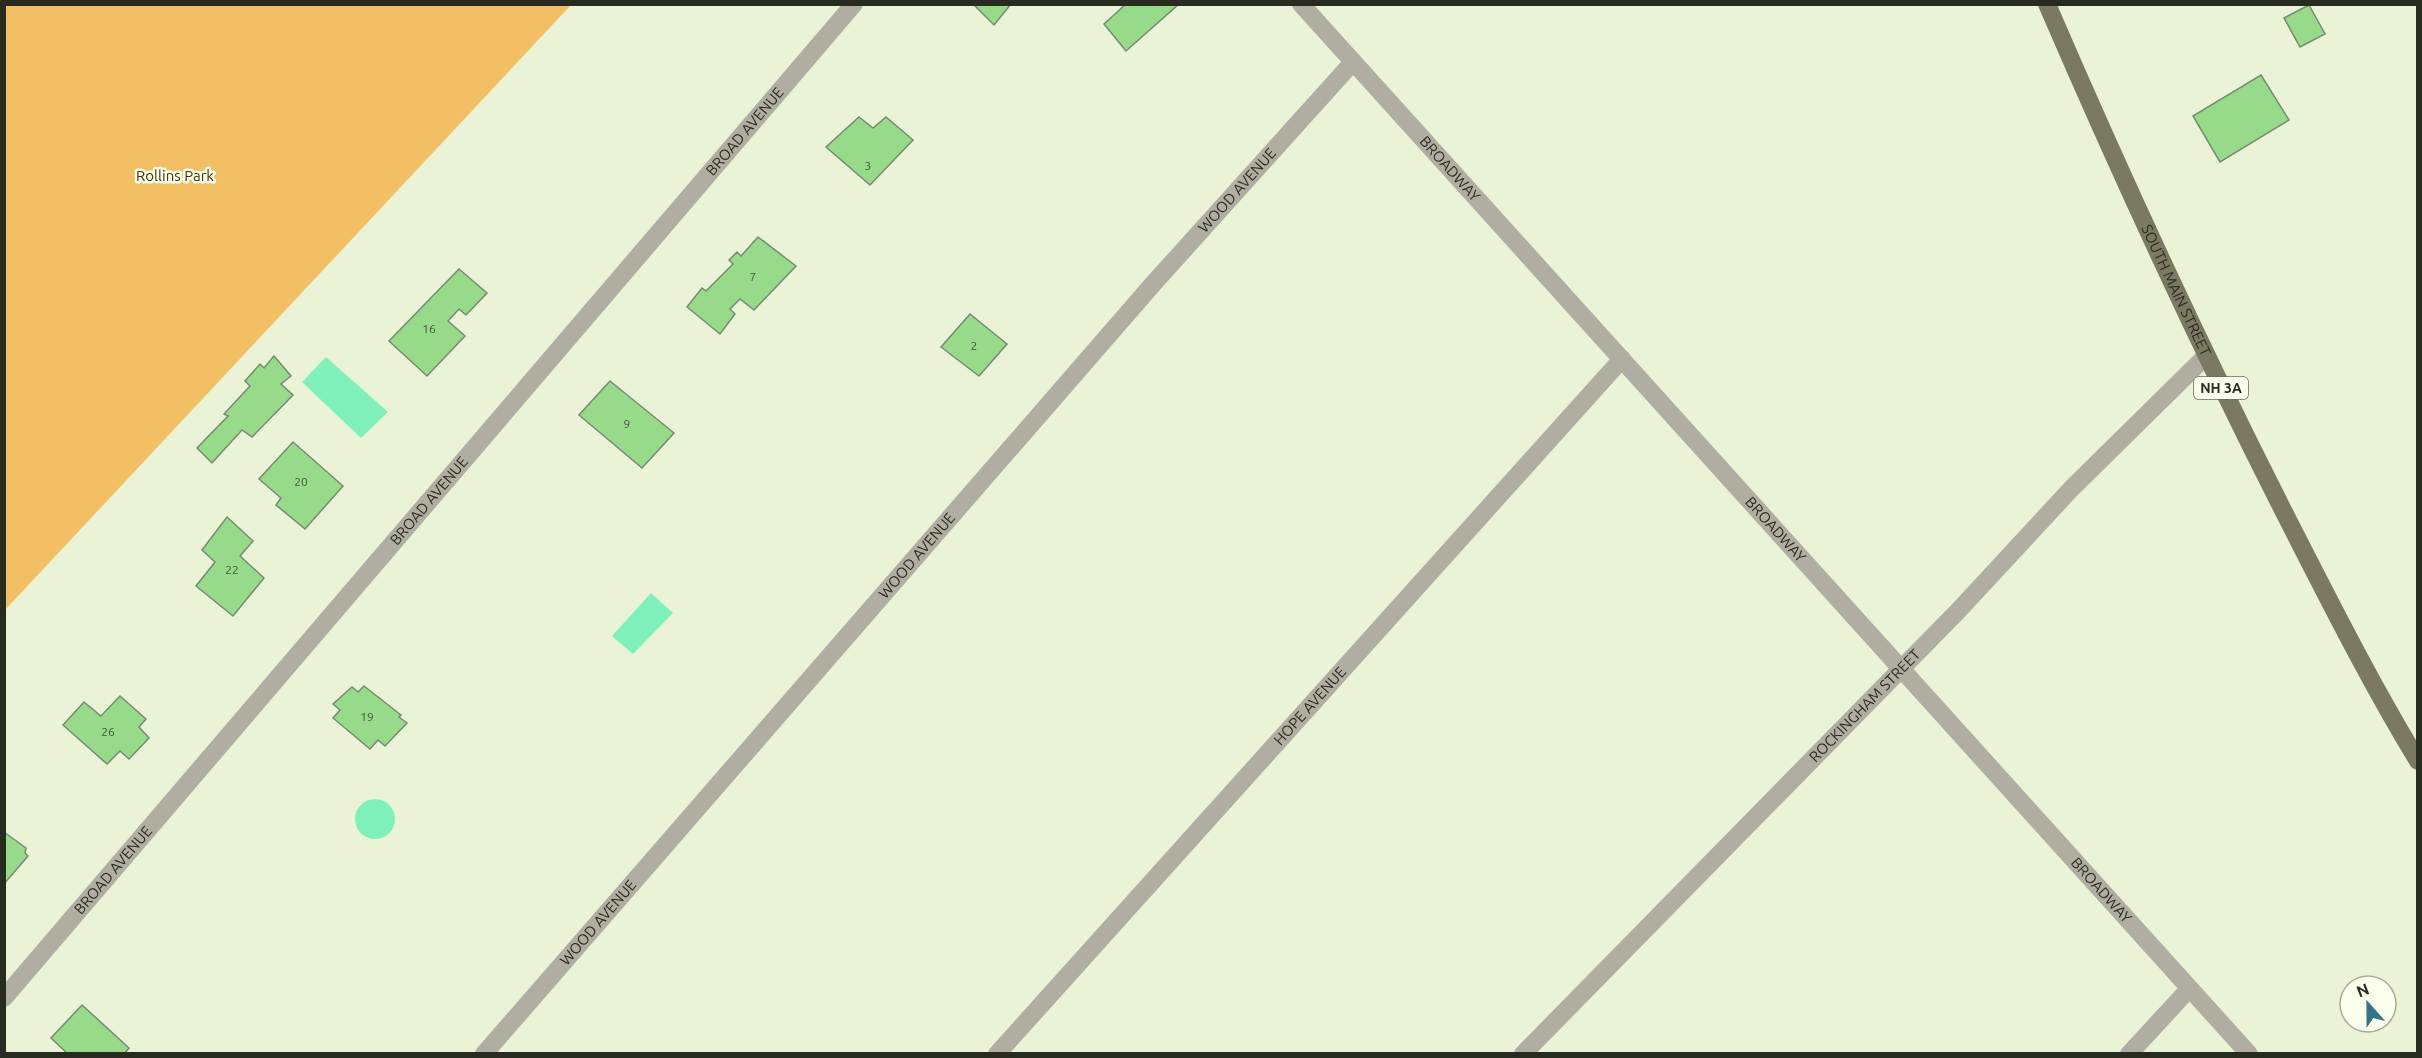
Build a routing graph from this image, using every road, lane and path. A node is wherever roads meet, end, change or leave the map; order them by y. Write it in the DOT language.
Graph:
graph roads {
  1 [pos="854,4"];
  2 [pos="1301,4"];
  3 [pos="2047,4"];
  4 [pos="1353,62"];
  5 [pos="2205,357"];
  6 [pos="1622,358"];
  7 [pos="1900,666"];
  8 [pos="2418,761"];
  9 [pos="2189,989"];
  10 [pos="4,998"];
  11 [pos="484,1053"];
  12 [pos="997,1053"];
  13 [pos="1523,1053"];
  14 [pos="2129,1053"];
  15 [pos="2249,1053"];
  1 -- 10 [label="street, BROAD AVENUE"];
  2 -- 4 [label="street, BROADWAY"];
  3 -- 5 [label="main road, SOUTH MAIN STREET / NH 3A"];
  4 -- 6 [label="street, BROADWAY"];
  4 -- 11 [label="street, WOOD AVENUE"];
  5 -- 7 [label="street, ROCKINGHAM STREET"];
  5 -- 8 [label="main road, SOUTH MAIN STREET / NH 3A"];
  6 -- 7 [label="street, BROADWAY"];
  6 -- 12 [label="street, HOPE AVENUE"];
  7 -- 9 [label="street, BROADWAY"];
  7 -- 13 [label="street, ROCKINGHAM STREET"];
  9 -- 14 [label="street"];
  9 -- 15 [label="street, BROADWAY"];
}
